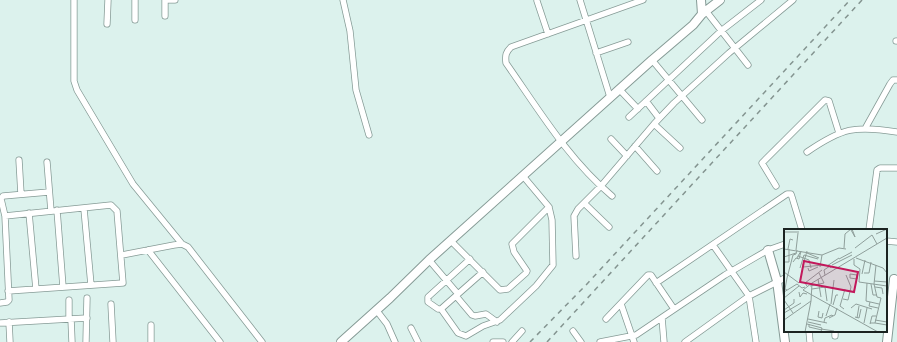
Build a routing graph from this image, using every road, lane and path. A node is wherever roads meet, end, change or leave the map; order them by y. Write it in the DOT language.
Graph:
graph roads {
  1 [pos="74,0"];
  2 [pos="108,0"];
  3 [pos="135,0"];
  4 [pos="165,0"];
  5 [pos="175,0"];
  6 [pos="343,0"];
  7 [pos="580,0"];
  8 [pos="643,0"];
  9 [pos="720,0"];
  10 [pos="761,0"];
  11 [pos="792,0"];
  12 [pos="537,1"];
  13 [pos="711,1"];
  14 [pos="703,8"];
  15 [pos="165,16"];
  16 [pos="135,20"];
  17 [pos="586,20"];
  18 [pos="107,24"];
  19 [pos="721,32"];
  20 [pos="548,34"];
  21 [pos="628,42"];
  22 [pos="735,49"];
  23 [pos="596,53"];
  24 [pos="652,60"];
  25 [pos="748,65"];
  26 [pos="897,80"];
  27 [pos="669,82"];
  28 [pos="619,89"];
  29 [pos="610,97"];
  30 [pos="681,97"];
  31 [pos="646,101"];
  32 [pos="638,109"];
  33 [pos="629,116"];
  34 [pos="660,118"];
  35 [pos="702,120"];
  36 [pos="654,124"];
  37 [pos="866,127"];
  38 [pos="897,132"];
  39 [pos="839,133"];
  40 [pos="369,135"];
  41 [pos="611,139"];
  42 [pos="560,142"];
  43 [pos="635,146"];
  44 [pos="680,148"];
  45 [pos="807,152"];
  46 [pos="627,156"];
  47 [pos="19,160"];
  48 [pos="47,162"];
  49 [pos="897,168"];
  50 [pos="657,171"];
  51 [pos="523,176"];
  52 [pos="601,186"];
  53 [pos="776,186"];
  54 [pos="49,192"];
  55 [pos="21,194"];
  56 [pos="612,196"];
  57 [pos="1,198"];
  58 [pos="584,203"];
  59 [pos="549,207"];
  60 [pos="84,209"];
  61 [pos="54,210"];
  62 [pos="29,212"];
  63 [pos="4,216"];
  64 [pos="609,227"];
  65 [pos="802,229"];
  66 [pos="869,229"];
  67 [pos="451,240"];
  68 [pos="887,241"];
  69 [pos="897,242"];
  70 [pos="182,244"];
  71 [pos="713,244"];
  72 [pos="784,244"];
  73 [pos="145,250"];
  74 [pos="768,250"];
  75 [pos="123,255"];
  76 [pos="576,256"];
  77 [pos="470,259"];
  78 [pos="429,260"];
  79 [pos="733,270"];
  80 [pos="483,272"];
  81 [pos="781,279"];
  82 [pos="446,280"];
  83 [pos="656,283"];
  84 [pos="91,285"];
  85 [pos="895,285"];
  86 [pos="63,287"];
  87 [pos="36,289"];
  88 [pos="8,291"];
  89 [pos="457,295"];
  90 [pos="749,296"];
  91 [pos="87,298"];
  92 [pos="69,300"];
  93 [pos="0,303"];
  94 [pos="111,304"];
  95 [pos="620,304"];
  96 [pos="783,304"];
  97 [pos="891,306"];
  98 [pos="441,309"];
  99 [pos="674,309"];
  100 [pos="377,311"];
  101 [pos="87,318"];
  102 [pos="662,318"];
  103 [pos="70,319"];
  104 [pos="606,319"];
  105 [pos="0,322"];
  106 [pos="8,322"];
  107 [pos="497,322"];
  108 [pos="784,323"];
  109 [pos="151,325"];
  110 [pos="411,328"];
  111 [pos="522,331"];
  112 [pos="573,331"];
  113 [pos="784,332"];
  114 [pos="809,332"];
  115 [pos="633,339"];
  116 [pos="692,340"];
  117 [pos="614,341"];
  118 [pos="10,342"];
  119 [pos="72,342"];
  120 [pos="86,342"];
  121 [pos="113,342"];
  122 [pos="151,342"];
  123 [pos="220,342"];
  124 [pos="262,342"];
  125 [pos="341,342"];
  126 [pos="395,342"];
  127 [pos="418,342"];
  128 [pos="493,342"];
  129 [pos="503,342"];
  130 [pos="512,342"];
  131 [pos="581,342"];
  132 [pos="600,342"];
  133 [pos="664,342"];
  134 [pos="685,342"];
  135 [pos="756,342"];
  136 [pos="785,342"];
  137 [pos="810,342"];
  138 [pos="887,342"];
  1 -- 70 [label="street"];
  2 -- 18 [label="street"];
  3 -- 16 [label="street"];
  4 -- 5 [label="street"];
  4 -- 15 [label="street"];
  6 -- 40 [label="street"];
  7 -- 17 [label="street"];
  8 -- 17 [label="street"];
  9 -- 14 [label="main road"];
  10 -- 19 [label="street"];
  11 -- 22 [label="street"];
  12 -- 20 [label="street"];
  13 -- 14 [label="main road"];
  14 -- 19 [label="street"];
  14 -- 24 [label="main road"];
  17 -- 20 [label="street"];
  17 -- 23 [label="street"];
  19 -- 22 [label="street"];
  19 -- 27 [label="street"];
  20 -- 42 [label="street"];
  21 -- 23 [label="street"];
  22 -- 25 [label="street"];
  22 -- 30 [label="street"];
  23 -- 29 [label="street"];
  24 -- 27 [label="street"];
  24 -- 28 [label="main road"];
  26 -- 37 [label="street"];
  27 -- 30 [label="street"];
  27 -- 31 [label="street"];
  28 -- 29 [label="main road"];
  28 -- 32 [label="street"];
  29 -- 42 [label="main road"];
  30 -- 34 [label="street"];
  30 -- 35 [label="street"];
  31 -- 32 [label="street"];
  31 -- 34 [label="street"];
  32 -- 33 [label="street"];
  34 -- 36 [label="street"];
  36 -- 43 [label="street"];
  36 -- 44 [label="street"];
  37 -- 38 [label="street"];
  37 -- 39 [label="street"];
  39 -- 45 [label="street"];
  39 -- 53 [label="street"];
  41 -- 46 [label="street"];
  42 -- 51 [label="main road"];
  42 -- 52 [label="street"];
  43 -- 46 [label="street"];
  43 -- 50 [label="street"];
  46 -- 52 [label="street"];
  47 -- 55 [label="street"];
  48 -- 54 [label="street"];
  49 -- 66 [label="street"];
  51 -- 59 [label="street"];
  51 -- 67 [label="main road"];
  52 -- 56 [label="street"];
  52 -- 58 [label="street"];
  54 -- 55 [label="street"];
  54 -- 61 [label="street"];
  55 -- 57 [label="street"];
  57 -- 63 [label="street"];
  58 -- 64 [label="street"];
  58 -- 76 [label="street"];
  59 -- 80 [label="street"];
  59 -- 107 [label="street"];
  60 -- 61 [label="street"];
  60 -- 75 [label="street"];
  60 -- 84 [label="street"];
  61 -- 62 [label="street"];
  61 -- 86 [label="street"];
  62 -- 63 [label="street"];
  62 -- 87 [label="street"];
  63 -- 88 [label="street"];
  65 -- 71 [label="street"];
  67 -- 77 [label="street"];
  67 -- 78 [label="main road"];
  68 -- 69 [label="street"];
  70 -- 73 [label="street"];
  70 -- 124 [label="street"];
  71 -- 79 [label="street"];
  71 -- 83 [label="street"];
  72 -- 74 [label="street"];
  73 -- 75 [label="street"];
  73 -- 123 [label="street"];
  74 -- 79 [label="street"];
  74 -- 81 [label="main road"];
  75 -- 84 [label="street"];
  77 -- 80 [label="street"];
  77 -- 82 [label="street"];
  78 -- 82 [label="street"];
  78 -- 100 [label="main road"];
  79 -- 90 [label="street"];
  79 -- 99 [label="street"];
  80 -- 89 [label="street"];
  81 -- 90 [label="street"];
  81 -- 96 [label="main road"];
  82 -- 89 [label="street"];
  82 -- 98 [label="street"];
  83 -- 95 [label="street"];
  83 -- 99 [label="street"];
  84 -- 86 [label="street"];
  85 -- 97 [label="main road"];
  86 -- 87 [label="street"];
  87 -- 88 [label="street"];
  88 -- 93 [label="street"];
  89 -- 98 [label="street"];
  89 -- 107 [label="street"];
  90 -- 116 [label="street"];
  90 -- 135 [label="street"];
  91 -- 101 [label="street"];
  92 -- 103 [label="street"];
  94 -- 121 [label="street"];
  95 -- 104 [label="street"];
  95 -- 115 [label="street"];
  96 -- 108 [label="main road"];
  97 -- 138 [label="main road"];
  98 -- 107 [label="street"];
  99 -- 102 [label="street"];
  100 -- 125 [label="main road"];
  100 -- 126 [label="street"];
  101 -- 103 [label="street"];
  101 -- 120 [label="street"];
  102 -- 115 [label="street"];
  102 -- 133 [label="street"];
  103 -- 106 [label="street"];
  103 -- 119 [label="street"];
  105 -- 106 [label="street"];
  106 -- 118 [label="street"];
  109 -- 122 [label="street"];
  110 -- 127 [label="street"];
  111 -- 130 [label="street"];
  112 -- 131 [label="street"];
  113 -- 136 [label="main road"];
  114 -- 137 [label="street"];
  115 -- 117 [label="street"];
  116 -- 134 [label="street"];
  117 -- 132 [label="street"];
  128 -- 129 [label="street"];
}
